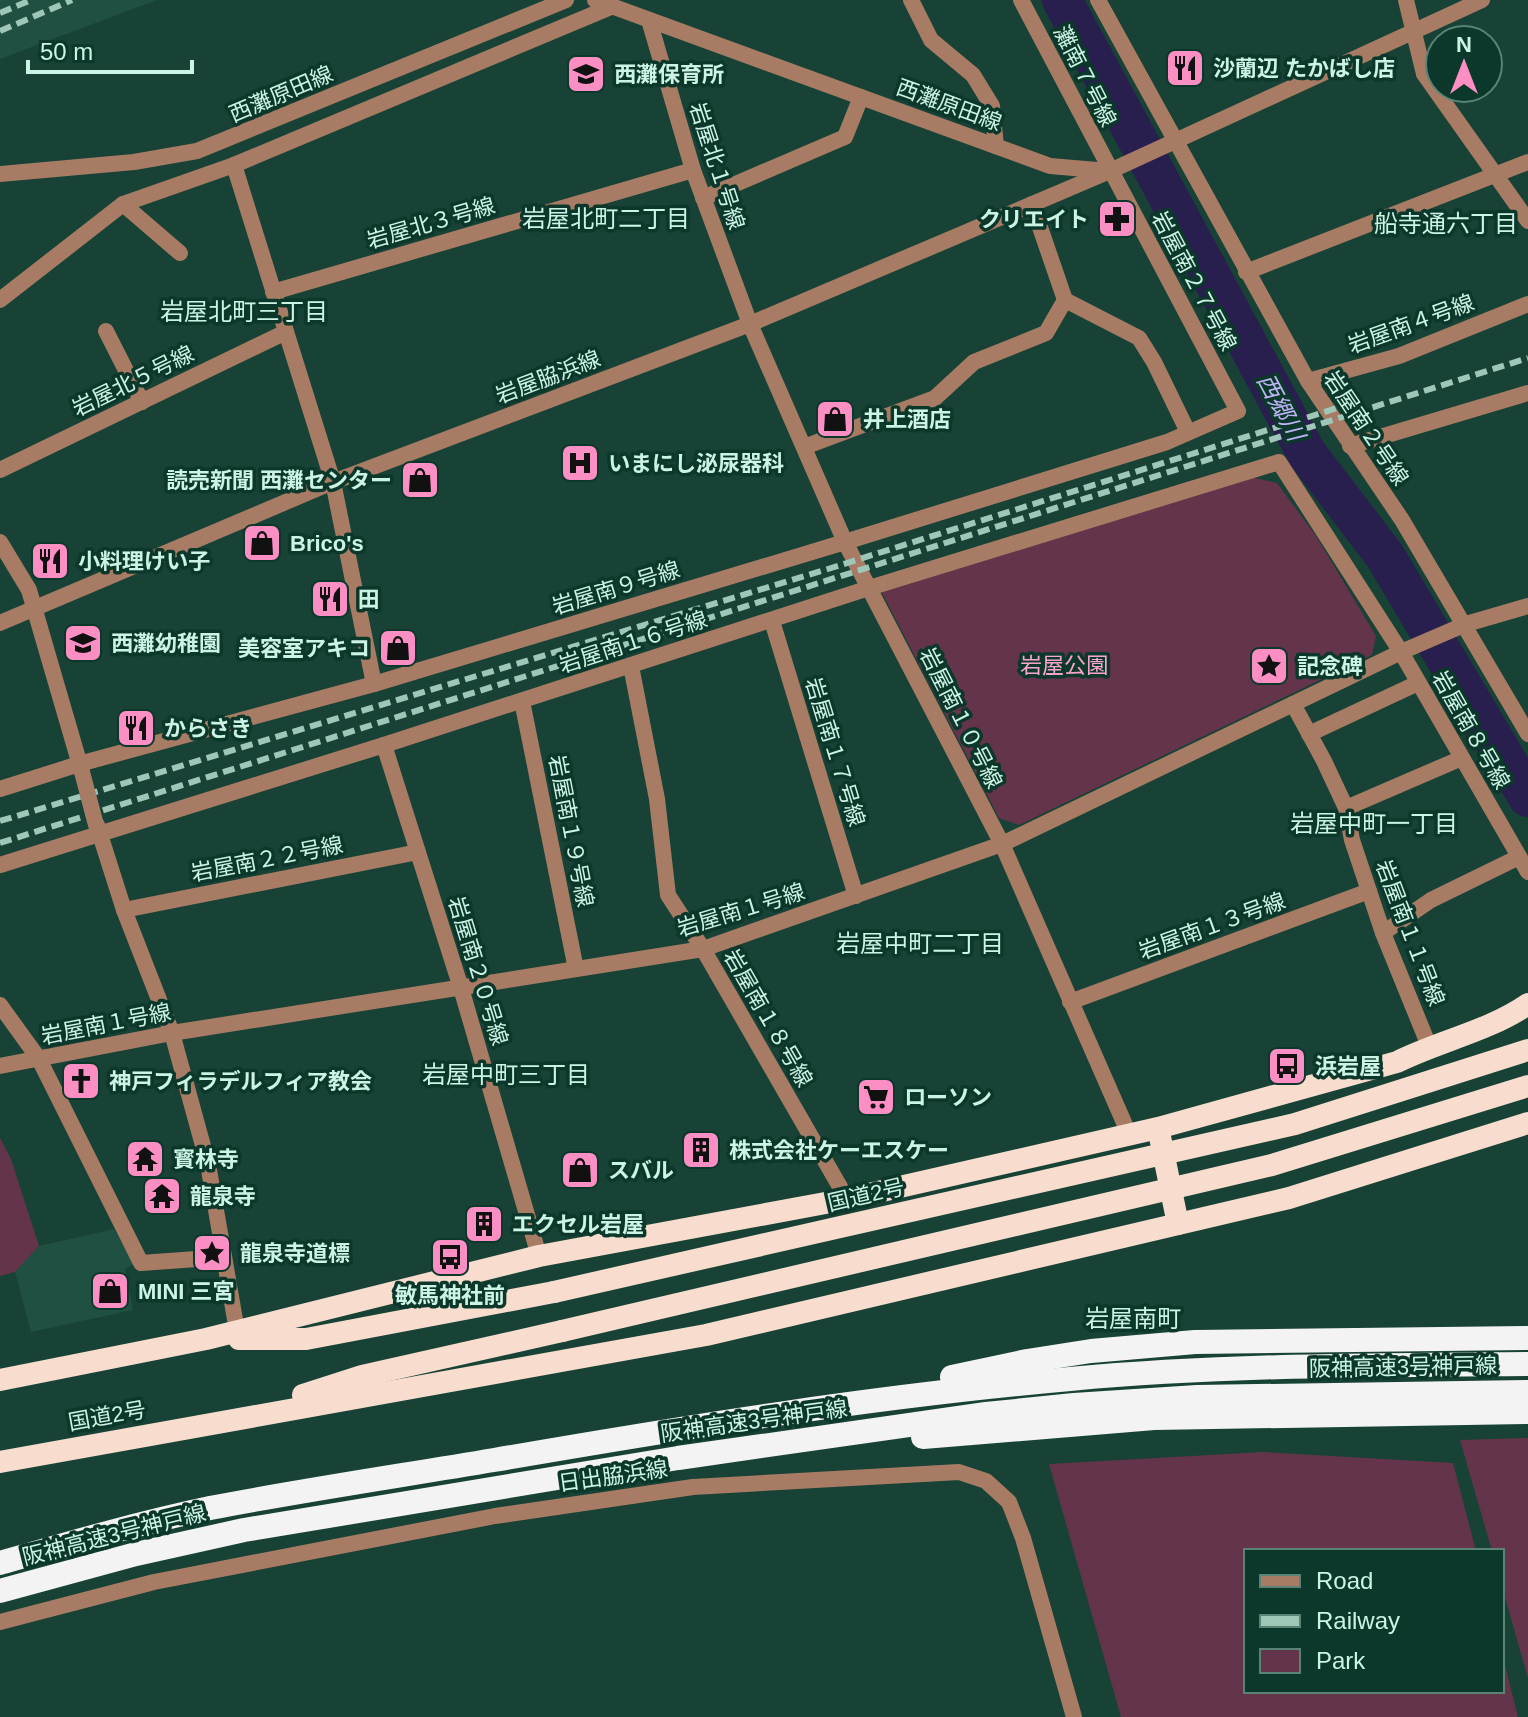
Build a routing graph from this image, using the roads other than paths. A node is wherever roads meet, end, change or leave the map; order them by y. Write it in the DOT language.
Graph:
graph roads {
  1 [pos="566,0"];
  2 [pos="595,0"];
  3 [pos="911,0"];
  4 [pos="1021,0"];
  5 [pos="1098,0"];
  6 [pos="1406,0"];
  7 [pos="1482,0"];
  8 [pos="613,6"];
  9 [pos="649,20"];
  10 [pos="1415,30"];
  11 [pos="861,97"];
  12 [pos="1175,142"];
  13 [pos="996,146"];
  14 [pos="1528,162"];
  15 [pos="234,165"];
  16 [pos="693,170"];
  17 [pos="1110,171"];
  18 [pos="0,174"];
  19 [pos="1493,175"];
  20 [pos="703,198"];
  21 [pos="123,204"];
  22 [pos="1032,204"];
  23 [pos="1528,221"];
  24 [pos="180,253"];
  25 [pos="1246,272"];
  26 [pos="273,292"];
  27 [pos="0,300"];
  28 [pos="1065,300"];
  29 [pos="1528,304"];
  30 [pos="750,324"];
  31 [pos="106,331"];
  32 [pos="286,332"];
  33 [pos="1308,381"];
  34 [pos="1528,393"];
  35 [pos="142,402"];
  36 [pos="1238,411"];
  37 [pos="1188,432"];
  38 [pos="1350,446"];
  39 [pos="804,447"];
  40 [pos="1279,462"];
  41 [pos="0,470"];
  42 [pos="333,482"];
  43 [pos="0,542"];
  44 [pos="845,542"];
  45 [pos="869,588"];
  46 [pos="1528,606"];
  47 [pos="34,609"];
  48 [pos="772,621"];
  49 [pos="0,623"];
  50 [pos="1466,624"];
  51 [pos="1401,652"];
  52 [pos="631,666"];
  53 [pos="1418,683"];
  54 [pos="374,684"];
  55 [pos="522,701"];
  56 [pos="1293,704"];
  57 [pos="1525,722"];
  58 [pos="1309,734"];
  59 [pos="384,745"];
  60 [pos="1462,758"];
  61 [pos="80,768"];
  62 [pos="0,789"];
  63 [pos="1346,808"];
  64 [pos="98,828"];
  65 [pos="1002,844"];
  66 [pos="418,852"];
  67 [pos="1519,857"];
  68 [pos="0,865"];
  69 [pos="1528,872"];
  70 [pos="1369,891"];
  71 [pos="856,896"];
  72 [pos="124,910"];
  73 [pos="1383,933"];
  74 [pos="703,949"];
  75 [pos="576,969"];
  76 [pos="461,988"];
  77 [pos="1070,1002"];
  78 [pos="1528,1004"];
  79 [pos="0,1005"];
  80 [pos="1528,1023"];
  81 [pos="172,1033"];
  82 [pos="1429,1046"];
  83 [pos="1528,1050"];
  84 [pos="39,1059"];
  85 [pos="1397,1062"];
  86 [pos="0,1066"];
  87 [pos="1528,1086"];
  88 [pos="1528,1123"];
  89 [pos="1158,1128"];
  90 [pos="1129,1134"];
  91 [pos="847,1199"];
  92 [pos="1178,1224"];
  93 [pos="539,1256"];
  94 [pos="224,1257"];
  95 [pos="237,1331"];
  96 [pos="1528,1338"];
  97 [pos="206,1339"];
  98 [pos="1528,1364"];
  99 [pos="0,1380"];
  100 [pos="1528,1392"];
  101 [pos="801,1410"];
  102 [pos="1528,1412"];
  103 [pos="224,1421"];
  104 [pos="780,1443"];
  105 [pos="0,1462"];
  106 [pos="0,1563"];
  107 [pos="0,1591"];
  108 [pos="0,1622"];
  109 [pos="1074,1717"];
  1 -- 18 [label="street, 西灘原田線"];
  2 -- 8 [label="street, 西灘原田線"];
  3 -- 13 [label="street"];
  4 -- 17 [label="street, 灘南７号線"];
  5 -- 12 [label="street, 岩屋南２号線"];
  6 -- 10 [label="street"];
  7 -- 10 [label="street"];
  8 -- 9 [label="street, 西灘原田線"];
  8 -- 15 [label="street"];
  9 -- 11 [label="street, 西灘原田線"];
  9 -- 16 [label="street, 岩屋北１号線"];
  10 -- 12 [label="street"];
  10 -- 19 [label="street"];
  11 -- 13 [label="street, 西灘原田線"];
  11 -- 20 [label="street"];
  12 -- 17 [label="street, 岩屋脇浜線"];
  12 -- 25 [label="street, 岩屋南２号線"];
  13 -- 17 [label="street, 西灘原田線"];
  14 -- 19 [label="street"];
  15 -- 21 [label="street"];
  15 -- 26 [label="street"];
  16 -- 20 [label="street, 岩屋北１号線"];
  16 -- 26 [label="street, 岩屋北３号線"];
  17 -- 22 [label="street, 岩屋脇浜線"];
  17 -- 36 [label="street, 岩屋南２７号線"];
  19 -- 23 [label="street"];
  19 -- 25 [label="street"];
  20 -- 30 [label="street, 岩屋北１号線"];
  21 -- 24 [label="street"];
  21 -- 27 [label="street"];
  22 -- 28 [label="street"];
  22 -- 30 [label="street, 岩屋脇浜線"];
  25 -- 33 [label="street, 岩屋南２号線"];
  26 -- 32 [label="street"];
  28 -- 37 [label="street"];
  28 -- 39 [label="street"];
  29 -- 33 [label="street, 岩屋南４号線"];
  30 -- 39 [label="street, 岩屋南１０号線"];
  30 -- 42 [label="street, 岩屋脇浜線"];
  31 -- 35 [label="street"];
  32 -- 35 [label="street, 岩屋北５号線"];
  32 -- 42 [label="street"];
  33 -- 38 [label="street, 岩屋南２号線"];
  34 -- 38 [label="street"];
  35 -- 41 [label="street, 岩屋北５号線"];
  36 -- 37 [label="street, 岩屋南９号線"];
  37 -- 44 [label="street, 岩屋南９号線"];
  38 -- 50 [label="street, 岩屋南２号線"];
  39 -- 44 [label="street, 岩屋南１０号線"];
  40 -- 45 [label="street, 岩屋南１６号線"];
  40 -- 51 [label="street, 岩屋南８号線"];
  42 -- 47 [label="street, 岩屋脇浜線"];
  42 -- 54 [label="street"];
  43 -- 47 [label="street"];
  44 -- 45 [label="street, 岩屋南１０号線"];
  44 -- 54 [label="street, 岩屋南９号線"];
  45 -- 48 [label="street, 岩屋南１６号線"];
  45 -- 65 [label="street, 岩屋南１０号線"];
  46 -- 50 [label="street"];
  47 -- 49 [label="street, 岩屋脇浜線"];
  47 -- 61 [label="street"];
  48 -- 52 [label="street, 岩屋南１６号線"];
  48 -- 71 [label="street, 岩屋南１７号線"];
  50 -- 51 [label="street, 岩屋南１号線"];
  50 -- 57 [label="street, 岩屋南２号線"];
  51 -- 53 [label="street, 岩屋南８号線"];
  51 -- 56 [label="street, 岩屋南１号線"];
  52 -- 55 [label="street, 岩屋南１６号線"];
  52 -- 74 [label="street, 岩屋南１８号線"];
  53 -- 58 [label="street"];
  53 -- 60 [label="street, 岩屋南８号線"];
  54 -- 61 [label="street, 岩屋南９号線"];
  55 -- 59 [label="street, 岩屋南１６号線"];
  55 -- 75 [label="street, 岩屋南１９号線"];
  56 -- 58 [label="street, 岩屋南１１号線"];
  56 -- 65 [label="street, 岩屋南１号線"];
  58 -- 63 [label="street, 岩屋南１１号線"];
  59 -- 64 [label="street, 岩屋南１６号線"];
  59 -- 66 [label="street, 岩屋南２０号線"];
  60 -- 63 [label="street"];
  60 -- 67 [label="street, 岩屋南８号線"];
  61 -- 62 [label="street, 岩屋南９号線"];
  61 -- 64 [label="street, bridge"];
  63 -- 70 [label="street, 岩屋南１１号線"];
  64 -- 68 [label="street, 岩屋南１６号線"];
  64 -- 72 [label="street"];
  65 -- 71 [label="street, 岩屋南１号線"];
  65 -- 77 [label="street, 岩屋南１０号線"];
  66 -- 72 [label="street, 岩屋南２２号線"];
  66 -- 76 [label="street, 岩屋南２０号線"];
  67 -- 69 [label="street, 岩屋南８号線"];
  67 -- 73 [label="street"];
  70 -- 73 [label="street, 岩屋南１１号線"];
  70 -- 77 [label="street, 岩屋南１３号線"];
  71 -- 74 [label="street, 岩屋南１号線"];
  72 -- 81 [label="street"];
  73 -- 82 [label="street, 岩屋南１１号線"];
  74 -- 75 [label="street, 岩屋南１号線"];
  74 -- 91 [label="street, 岩屋南１８号線"];
  75 -- 76 [label="street, 岩屋南１号線"];
  76 -- 81 [label="street, 岩屋南１号線"];
  76 -- 93 [label="street, 岩屋南２０号線"];
  77 -- 90 [label="street, 岩屋南１０号線"];
  78 -- 82 [label="highway, 国道2号"];
  79 -- 84 [label="street"];
  80 -- 85 [label="highway, 国道2号"];
  81 -- 84 [label="street, 岩屋南１号線"];
  81 -- 94 [label="street"];
  82 -- 85 [label="highway, 国道2号"];
  83 -- 97 [label="highway, 国道2号, bridge"];
  84 -- 86 [label="street, 岩屋南１号線"];
  84 -- 94 [label="street"];
  85 -- 89 [label="highway, 国道2号"];
  87 -- 103 [label="highway, 国道2号, bridge"];
  88 -- 92 [label="highway, 国道2号"];
  89 -- 90 [label="highway, 国道2号"];
  89 -- 92 [label="highway"];
  90 -- 91 [label="highway, 国道2号"];
  91 -- 93 [label="highway, 国道2号"];
  92 -- 103 [label="highway, 国道2号"];
  93 -- 95 [label="highway, 国道2号"];
  94 -- 95 [label="street"];
  95 -- 97 [label="highway, 国道2号"];
  96 -- 101 [label="highway"];
  97 -- 99 [label="highway, 国道2号"];
  98 -- 101 [label="highway, 阪神高速3号神戸線"];
  100 -- 104 [label="highway, 阪神高速3号神戸線"];
  101 -- 106 [label="highway, 阪神高速3号神戸線"];
  102 -- 104 [label="highway"];
  103 -- 105 [label="highway, 国道2号"];
  104 -- 107 [label="highway, 阪神高速3号神戸線"];
  108 -- 109 [label="street, 日出脇浜線"];
}
